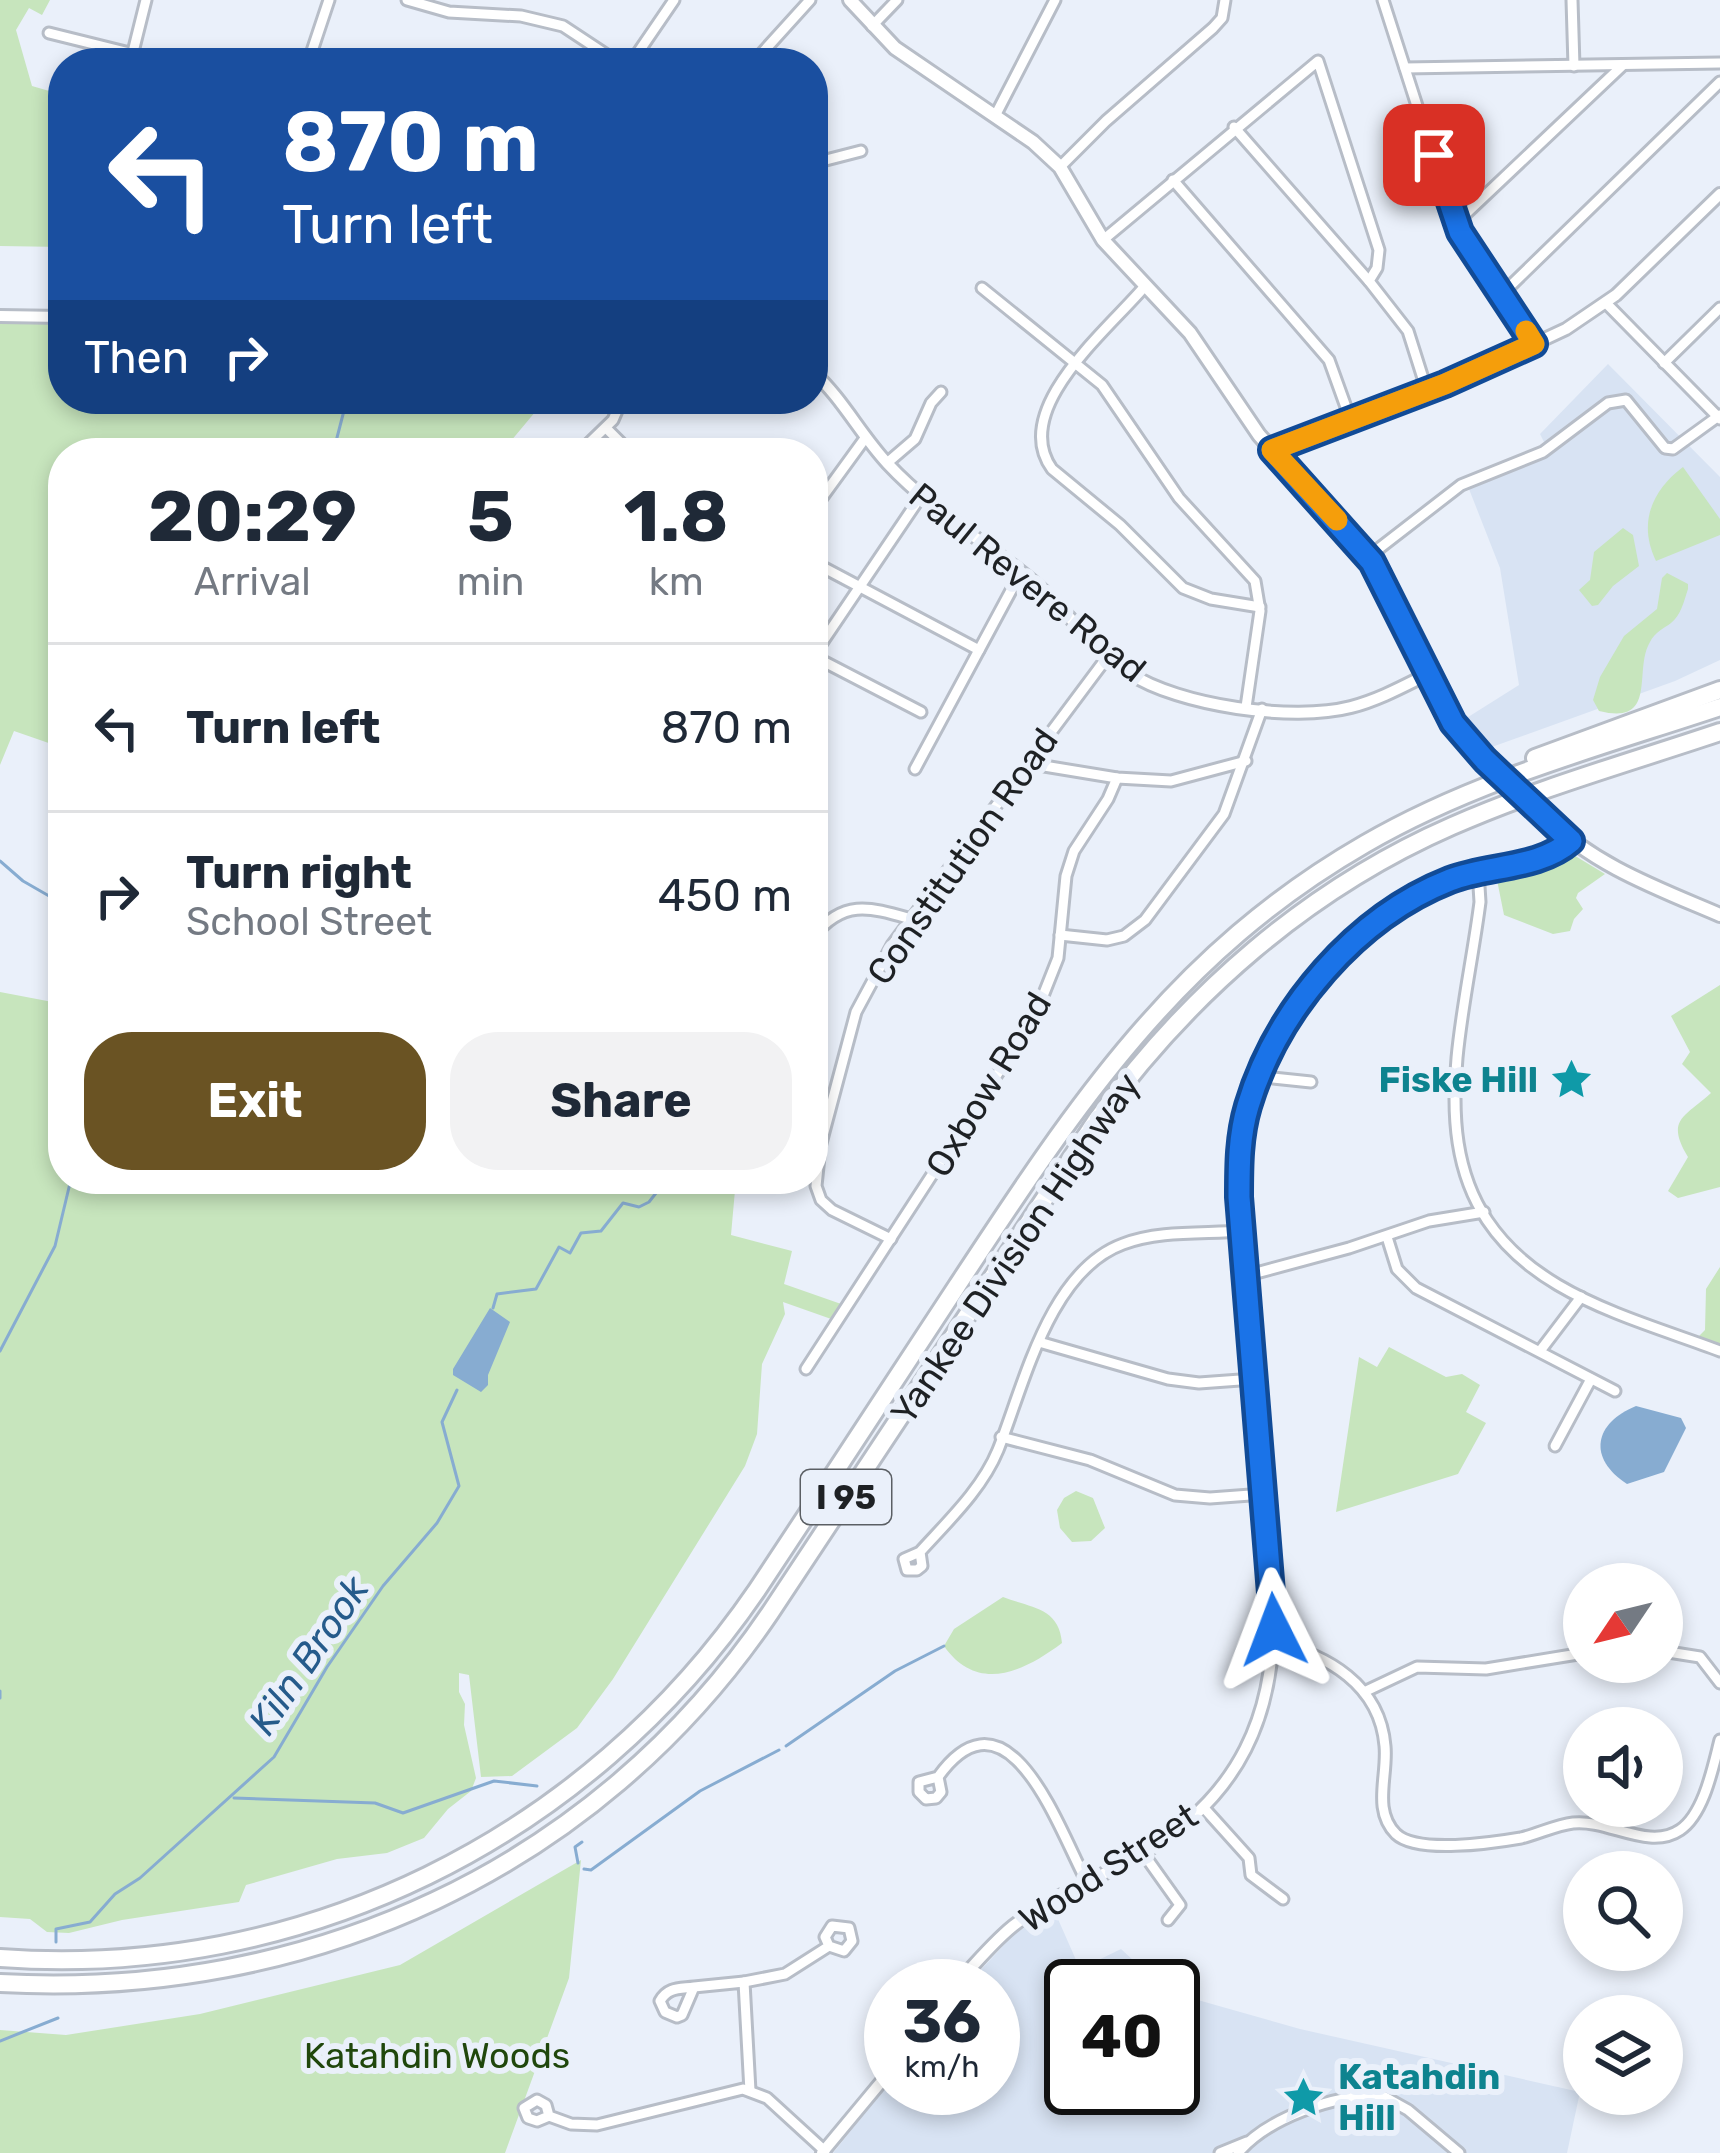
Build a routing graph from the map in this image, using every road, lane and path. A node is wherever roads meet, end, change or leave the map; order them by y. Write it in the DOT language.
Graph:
graph roads {
  1 [pos="146,0"];
  2 [pos="329,0"];
  3 [pos="407,0"];
  4 [pos="475,0"];
  5 [pos="674,0"];
  6 [pos="810,0"];
  7 [pos="850,0"];
  8 [pos="897,0"];
  9 [pos="1055,0"];
  10 [pos="1225,0"];
  11 [pos="1383,0"];
  12 [pos="1572,0"];
  13 [pos="475,14"];
  14 [pos="872,26"];
  15 [pos="49,33"];
  16 [pos="115,48"];
  17 [pos="134,48"];
  18 [pos="313,48"];
  19 [pos="596,48"];
  20 [pos="641,48"];
  21 [pos="767,48"];
  22 [pos="1720,63"];
  23 [pos="1623,65"];
  24 [pos="1574,66"];
  25 [pos="1405,68"];
  26 [pos="1720,82"];
  27 [pos="995,116"];
  28 [pos="1234,127"];
  29 [pos="861,151"];
  30 [pos="828,159"];
  31 [pos="1060,167"];
  32 [pos="1174,180"];
  33 [pos="1720,194"];
  34 [pos="1455,224"];
  35 [pos="1103,240"];
  36 [pos="1369,281"];
  37 [pos="1145,286"];
  38 [pos="982,288"];
  39 [pos="1501,295"];
  40 [pos="1606,303"];
  41 [pos="1720,308"];
  42 [pos="0,316"];
  43 [pos="48,317"];
  44 [pos="1534,344"];
  45 [pos="1078,363"];
  46 [pos="1664,363"];
  47 [pos="828,385"];
  48 [pos="1427,391"];
  49 [pos="941,392"];
  50 [pos="614,414"];
  51 [pos="1719,417"];
  52 [pos="1352,421"];
  53 [pos="606,428"];
  54 [pos="866,437"];
  55 [pos="595,438"];
  56 [pos="616,438"];
  57 [pos="1272,450"];
  58 [pos="887,463"];
  59 [pos="828,489"];
  60 [pos="921,496"];
  61 [pos="1368,557"];
  62 [pos="828,570"];
  63 [pos="1022,572"];
  64 [pos="860,587"];
  65 [pos="1260,607"];
  66 [pos="828,634"];
  67 [pos="979,650"];
  68 [pos="1108,656"];
  69 [pos="828,664"];
  70 [pos="1426,675"];
  71 [pos="1720,680"];
  72 [pos="1720,690"];
  73 [pos="1246,707"];
  74 [pos="1720,707"];
  75 [pos="1666,708"];
  76 [pos="1262,709"];
  77 [pos="921,712"];
  78 [pos="1720,732"];
  79 [pos="1720,744"];
  80 [pos="1648,756"];
  81 [pos="1246,761"];
  82 [pos="1026,763"];
  83 [pos="915,769"];
  84 [pos="1117,778"];
  85 [pos="1488,786"];
  86 [pos="1571,841"];
  87 [pos="1478,871"];
  88 [pos="1720,915"];
  89 [pos="911,920"];
  90 [pos="828,923"];
  91 [pos="1060,935"];
  92 [pos="1260,1072"];
  93 [pos="1311,1082"];
  94 [pos="828,1125"];
  95 [pos="819,1194"];
  96 [pos="1484,1212"];
  97 [pos="1242,1232"];
  98 [pos="1387,1237"];
  99 [pos="891,1239"];
  100 [pos="1245,1276"];
  101 [pos="1581,1297"];
  102 [pos="1040,1342"];
  103 [pos="1540,1351"];
  104 [pos="1720,1351"];
  105 [pos="806,1369"];
  106 [pos="1591,1378"];
  107 [pos="1254,1379"];
  108 [pos="1616,1391"];
  109 [pos="1001,1437"];
  110 [pos="1555,1446"];
  111 [pos="1264,1494"];
  112 [pos="920,1552"];
  113 [pos="1274,1643"];
  114 [pos="1683,1652"];
  115 [pos="1563,1656"];
  116 [pos="1720,1683"];
  117 [pos="1364,1692"];
  118 [pos="1720,1740"];
  119 [pos="938,1777"];
  120 [pos="1204,1808"];
  121 [pos="1143,1853"];
  122 [pos="1087,1882"];
  123 [pos="1283,1899"];
  124 [pos="1168,1920"];
  125 [pos="829,1946"];
  126 [pos="0,1958"];
  127 [pos="981,1959"];
  128 [pos="744,1982"];
  129 [pos="0,1983"];
  130 [pos="694,1987"];
  131 [pos="750,2091"];
  132 [pos="864,2103"];
  133 [pos="549,2116"];
  134 [pos="1247,2142"];
  135 [pos="824,2152"];
  136 [pos="1220,2153"];
  137 [pos="1238,2153"];
  138 [pos="1459,2153"];
  1 -- 17 [label="street"];
  2 -- 18 [label="street"];
  3 -- 13 [label="street"];
  4 -- 13 [label="street"];
  5 -- 20 [label="street"];
  6 -- 21 [label="street"];
  7 -- 14 [label="main road"];
  8 -- 14 [label="street"];
  9 -- 27 [label="street"];
  10 -- 31 [label="street"];
  11 -- 25 [label="street"];
  12 -- 24 [label="street"];
  13 -- 19 [label="street"];
  14 -- 27 [label="main road"];
  15 -- 16 [label="street"];
  22 -- 23 [label="street"];
  23 -- 24 [label="street"];
  23 -- 34 [label="street"];
  24 -- 25 [label="street"];
  25 -- 34 [label="street"];
  26 -- 39 [label="street"];
  27 -- 31 [label="main road"];
  28 -- 32 [label="street"];
  28 -- 36 [label="street"];
  28 -- 36 [label="street"];
  29 -- 30 [label="street"];
  31 -- 35 [label="main road"];
  32 -- 35 [label="street"];
  32 -- 52 [label="street"];
  33 -- 40 [label="street"];
  34 -- 39 [label="street"];
  35 -- 37 [label="main road"];
  36 -- 48 [label="street"];
  37 -- 45 [label="street"];
  37 -- 57 [label="main road"];
  38 -- 45 [label="street"];
  39 -- 44 [label="street"];
  40 -- 44 [label="street"];
  40 -- 46 [label="street"];
  41 -- 46 [label="street"];
  42 -- 43 [label="street"];
  44 -- 48 [label="street"];
  45 -- 65 [label="street"];
  45 -- 65 [label="street"];
  46 -- 51 [label="street"];
  47 -- 54 [label="street, Paul Revere Road"];
  48 -- 52 [label="street"];
  49 -- 58 [label="street"];
  50 -- 53 [label="street"];
  51 -- 61 [label="street"];
  52 -- 57 [label="street"];
  53 -- 55 [label="street"];
  53 -- 56 [label="street"];
  54 -- 58 [label="street, Paul Revere Road"];
  54 -- 59 [label="street"];
  57 -- 61 [label="main road"];
  58 -- 60 [label="street, Paul Revere Road"];
  60 -- 63 [label="street, Paul Revere Road"];
  60 -- 64 [label="street"];
  61 -- 70 [label="main road"];
  62 -- 64 [label="street"];
  63 -- 67 [label="street"];
  63 -- 68 [label="street, Paul Revere Road"];
  64 -- 66 [label="street"];
  64 -- 67 [label="street"];
  65 -- 73 [label="street"];
  67 -- 83 [label="street"];
  68 -- 73 [label="street, Paul Revere Road"];
  68 -- 82 [label="street, Constitution Road"];
  69 -- 77 [label="street"];
  70 -- 76 [label="street, Paul Revere Road"];
  70 -- 86 [label="main road, bridge"];
  71 -- 75 [label="highway"];
  72 -- 75 [label="highway"];
  73 -- 76 [label="street, Paul Revere Road"];
  74 -- 85 [label="highway, Yankee Division Highway / I 95"];
  75 -- 85 [label="highway"];
  76 -- 81 [label="street"];
  78 -- 80 [label="highway, Yankee Division Highway / I 95"];
  79 -- 80 [label="highway"];
  80 -- 129 [label="highway, Yankee Division Highway / I 95"];
  81 -- 84 [label="street"];
  81 -- 91 [label="street"];
  82 -- 84 [label="street"];
  82 -- 89 [label="street, Constitution Road"];
  84 -- 91 [label="street, Oxbow Road"];
  85 -- 126 [label="highway, Yankee Division Highway / I 95"];
  86 -- 87 [label="street, Wood Street"];
  86 -- 88 [label="main road"];
  87 -- 92 [label="street, Wood Street"];
  87 -- 96 [label="street"];
  89 -- 90 [label="street"];
  89 -- 94 [label="street, Constitution Road"];
  91 -- 99 [label="street, Oxbow Road"];
  92 -- 93 [label="street"];
  92 -- 97 [label="street, Wood Street"];
  95 -- 99 [label="street, Constitution Road"];
  96 -- 98 [label="street"];
  96 -- 101 [label="street"];
  97 -- 100 [label="street, Wood Street"];
  97 -- 102 [label="street"];
  98 -- 100 [label="street"];
  98 -- 103 [label="street"];
  99 -- 105 [label="street, Oxbow Road"];
  100 -- 107 [label="street, Wood Street"];
  101 -- 103 [label="street"];
  101 -- 104 [label="street"];
  102 -- 107 [label="street"];
  102 -- 109 [label="street"];
  103 -- 106 [label="street"];
  106 -- 108 [label="street"];
  106 -- 110 [label="street"];
  107 -- 111 [label="street, Wood Street"];
  109 -- 111 [label="street"];
  109 -- 112 [label="street"];
  111 -- 113 [label="street, Wood Street"];
  113 -- 117 [label="street"];
  113 -- 120 [label="street, Wood Street"];
  114 -- 116 [label="street"];
  115 -- 117 [label="street"];
  117 -- 118 [label="street"];
  119 -- 122 [label="street"];
  120 -- 121 [label="street, Wood Street"];
  120 -- 123 [label="street"];
  121 -- 122 [label="street, Wood Street"];
  121 -- 124 [label="street"];
  122 -- 127 [label="street, Wood Street"];
  125 -- 128 [label="street"];
  128 -- 130 [label="street"];
  128 -- 131 [label="street"];
  131 -- 133 [label="street"];
  131 -- 135 [label="street"];
  132 -- 135 [label="street"];
  134 -- 136 [label="street"];
  134 -- 137 [label="street"];
  134 -- 138 [label="street"];
}
